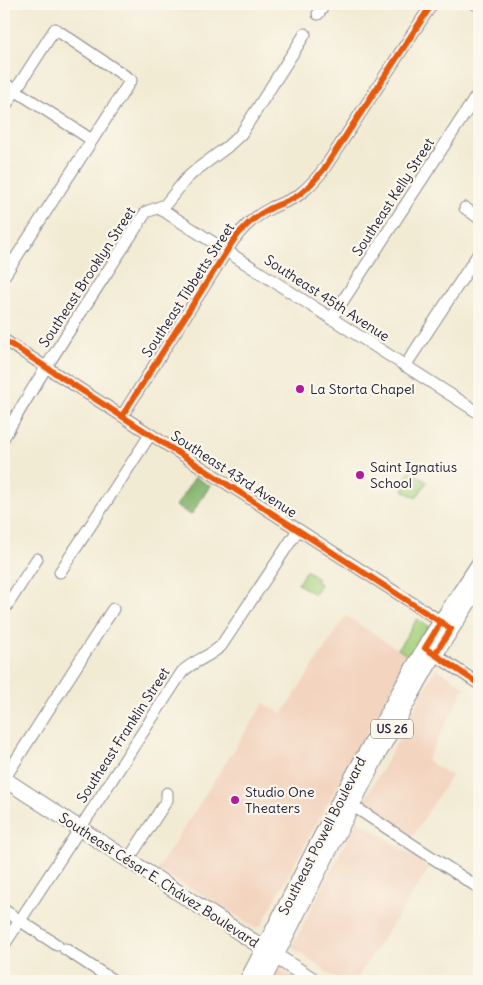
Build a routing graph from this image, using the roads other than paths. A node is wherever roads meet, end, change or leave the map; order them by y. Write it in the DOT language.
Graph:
graph roads {
  1 [pos="325,4"];
  2 [pos="432,4"];
  3 [pos="476,4"];
  4 [pos="479,6"];
  5 [pos="318,14"];
  6 [pos="305,34"];
  7 [pos="4,83"];
  8 [pos="15,90"];
  9 [pos="479,92"];
  10 [pos="4,108"];
  11 [pos="92,140"];
  12 [pos="158,208"];
  13 [pos="465,208"];
  14 [pos="479,218"];
  15 [pos="226,251"];
  16 [pos="479,253"];
  17 [pos="4,276"];
  18 [pos="331,319"];
  19 [pos="4,340"];
  20 [pos="405,366"];
  21 [pos="46,367"];
  22 [pos="479,413"];
  23 [pos="122,416"];
  24 [pos="150,435"];
  25 [pos="4,438"];
  26 [pos="298,530"];
  27 [pos="38,559"];
  28 [pos="479,564"];
  29 [pos="60,572"];
  30 [pos="475,589"];
  31 [pos="113,609"];
  32 [pos="4,610"];
  33 [pos="446,626"];
  34 [pos="430,651"];
  35 [pos="479,684"];
  36 [pos="4,779"];
  37 [pos="167,793"];
  38 [pos="347,802"];
  39 [pos="80,829"];
  40 [pos="128,860"];
  41 [pos="479,888"];
  42 [pos="4,910"];
  43 [pos="20,920"];
  44 [pos="4,945"];
  45 [pos="270,952"];
  46 [pos="101,978"];
  47 [pos="114,981"];
  48 [pos="247,981"];
  49 [pos="263,981"];
  50 [pos="314,981"];
  1 -- 5 [label="street"];
  2 -- 15 [label="street, Southeast Tibbetts Street"];
  3 -- 4 [label="street"];
  6 -- 12 [label="street, Southeast Brooklyn Street"];
  7 -- 8 [label="street"];
  8 -- 10 [label="street"];
  8 -- 11 [label="street"];
  8 -- 11 [label="street"];
  9 -- 18 [label="street, Southeast Kelly Street"];
  11 -- 17 [label="street"];
  12 -- 15 [label="street, Southeast 45th Avenue"];
  12 -- 21 [label="street, Southeast Brooklyn Street"];
  13 -- 14 [label="street"];
  15 -- 18 [label="street, Southeast 45th Avenue"];
  15 -- 23 [label="street, Southeast Tibbetts Street"];
  16 -- 20 [label="street"];
  18 -- 20 [label="street, Southeast 45th Avenue"];
  19 -- 21 [label="street, Southeast 43rd Avenue"];
  20 -- 22 [label="street, Southeast 45th Avenue"];
  21 -- 23 [label="street, Southeast 43rd Avenue"];
  21 -- 25 [label="street, Southeast Brooklyn Street"];
  23 -- 24 [label="street, Southeast 43rd Avenue"];
  24 -- 26 [label="street, Southeast 43rd Avenue"];
  24 -- 29 [label="street"];
  26 -- 33 [label="street, Southeast 43rd Avenue"];
  26 -- 39 [label="street, Southeast Franklin Street"];
  27 -- 32 [label="street"];
  28 -- 30 [label="main road, Southeast Powell Boulevard / US 26"];
  30 -- 33 [label="main road, Southeast Powell Boulevard / US 26"];
  31 -- 36 [label="street"];
  33 -- 34 [label="main road, Southeast Powell Boulevard / US 26"];
  34 -- 35 [label="street"];
  34 -- 38 [label="main road, Southeast Powell Boulevard / US 26"];
  36 -- 39 [label="main road, Southeast César E. Chávez Boulevard"];
  37 -- 40 [label="street"];
  38 -- 41 [label="street"];
  38 -- 45 [label="main road, Southeast Powell Boulevard / US 26"];
  39 -- 40 [label="main road, Southeast César E. Chávez Boulevard"];
  39 -- 43 [label="street, Southeast Franklin Street"];
  40 -- 45 [label="main road, Southeast César E. Chávez Boulevard"];
  42 -- 43 [label="street"];
  43 -- 44 [label="street, Southeast Franklin Street"];
  43 -- 46 [label="street"];
  45 -- 48 [label="main road, Southeast Powell Boulevard / US 26"];
  45 -- 49 [label="main road, Southeast Powell Boulevard / US 26"];
  45 -- 50 [label="main road, Southeast César E. Chávez Boulevard"];
  46 -- 47 [label="street"];
}
